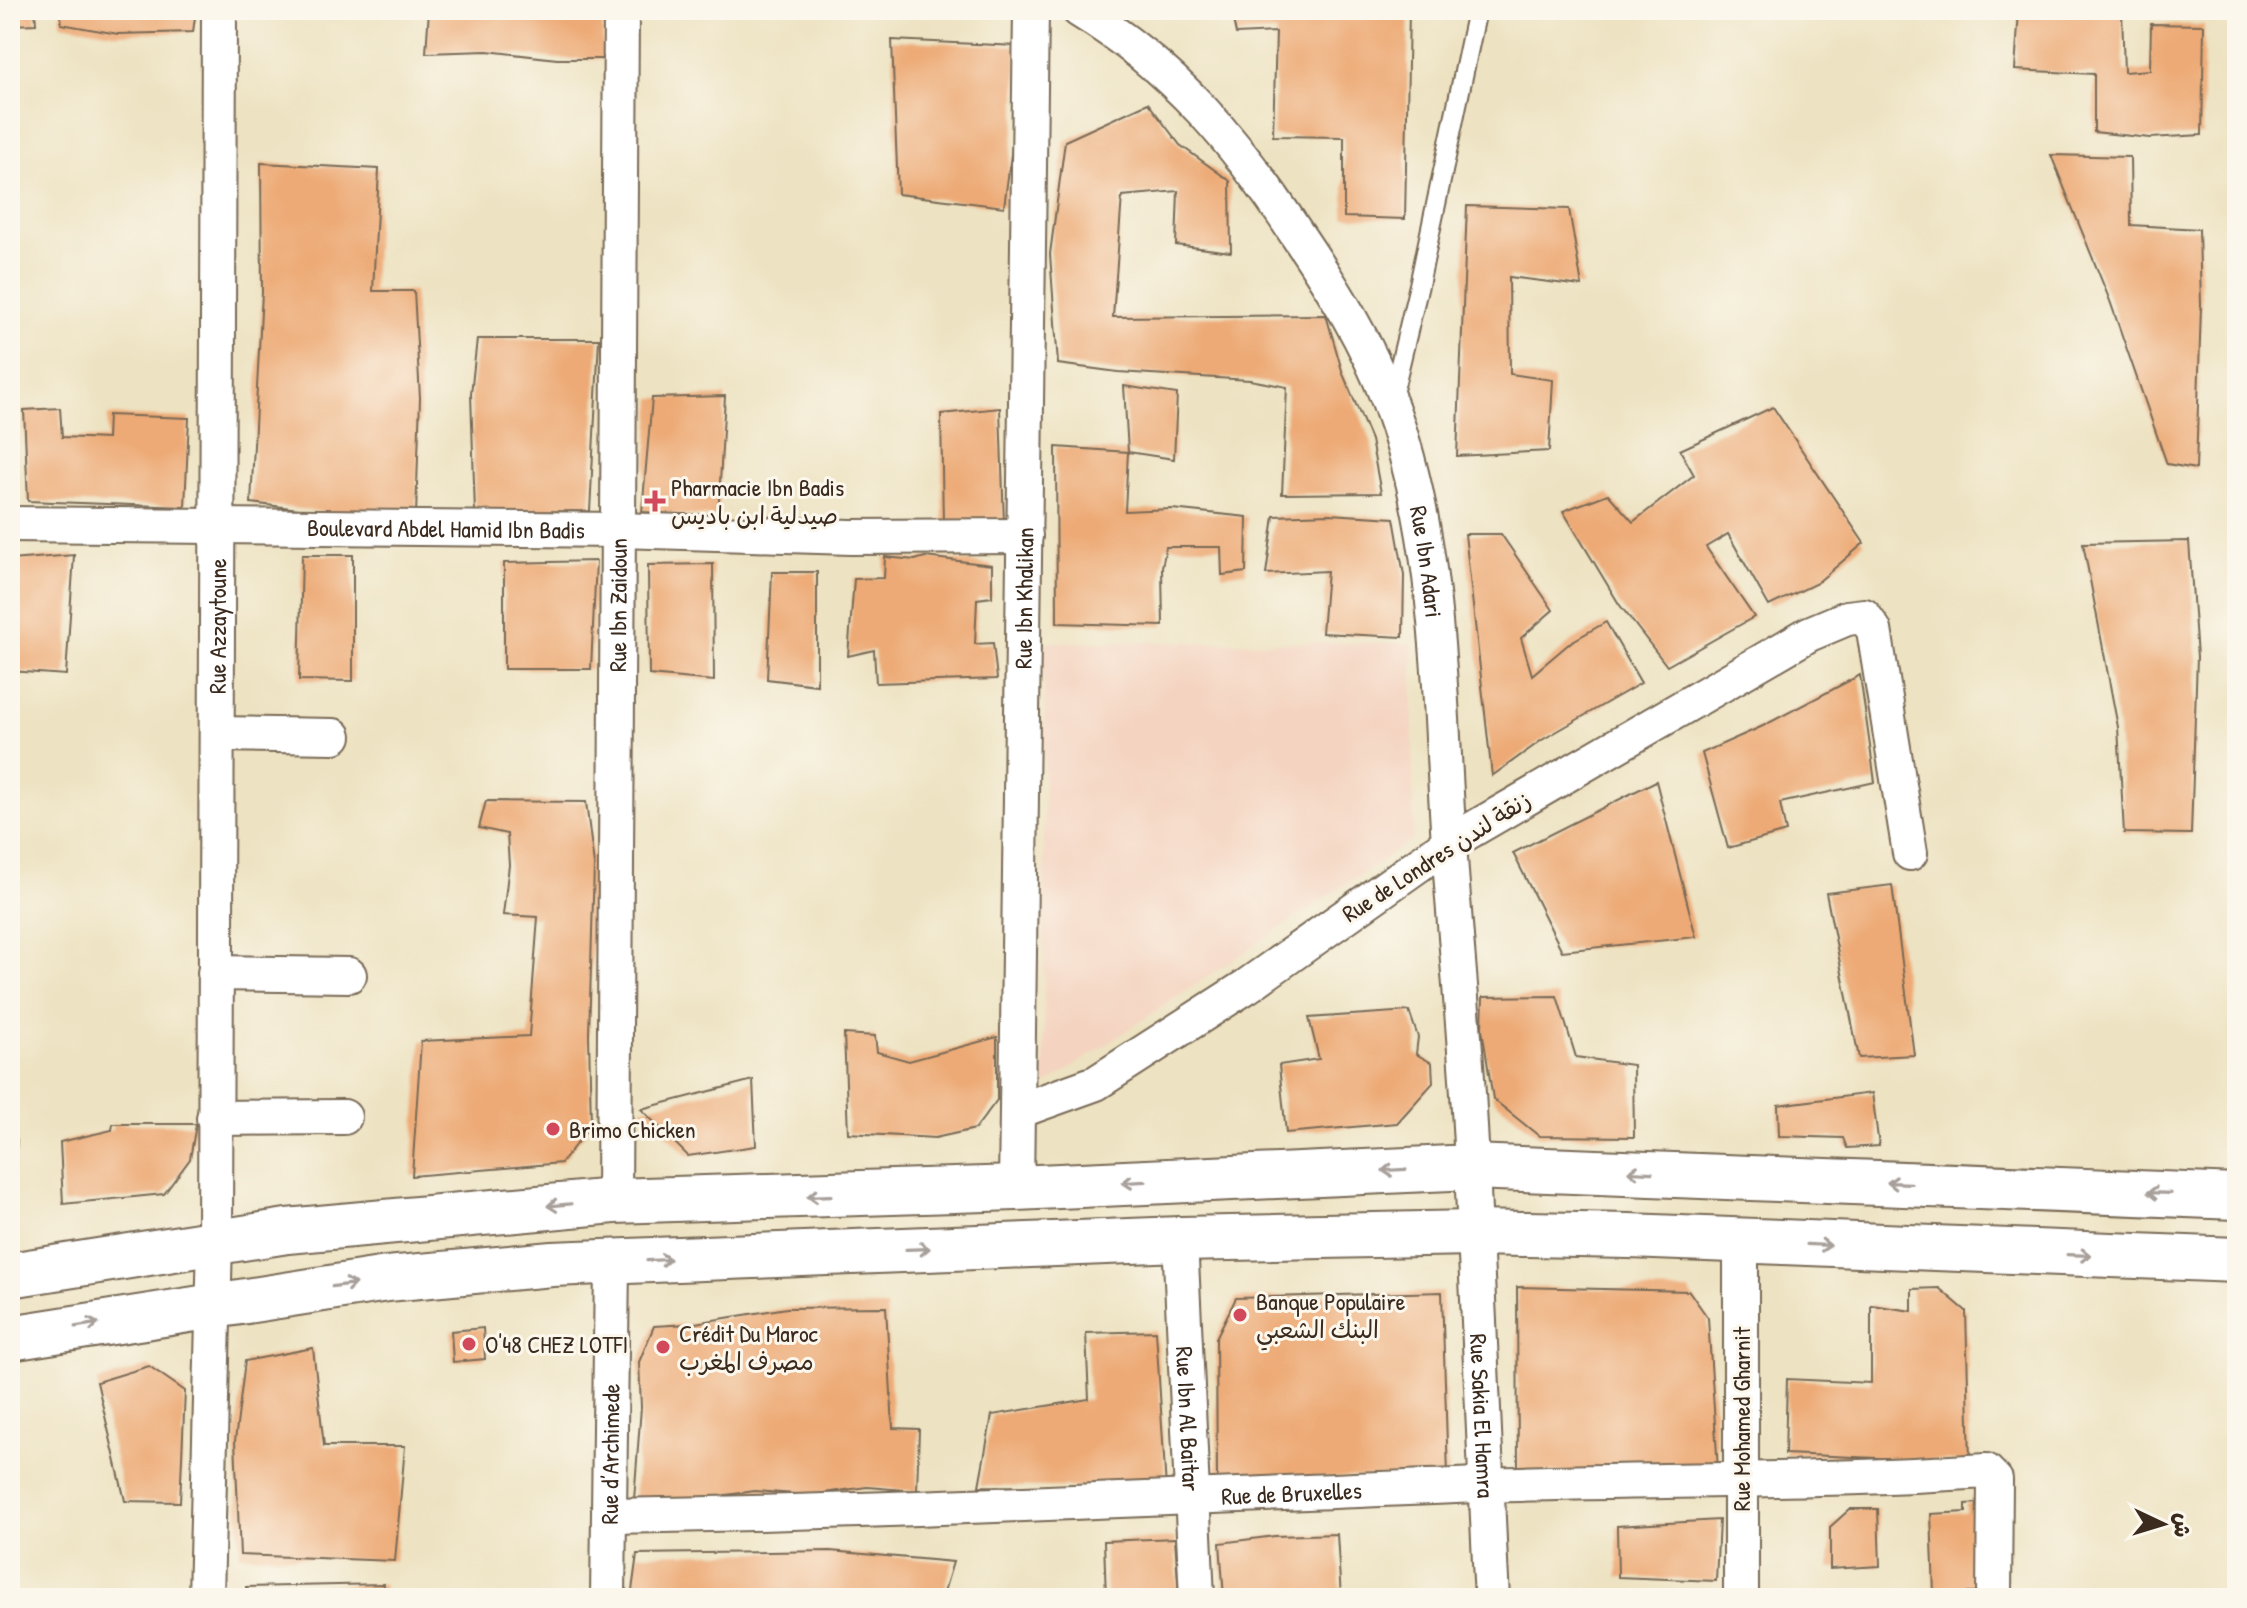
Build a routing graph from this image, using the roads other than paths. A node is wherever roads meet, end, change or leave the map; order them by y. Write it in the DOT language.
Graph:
graph roads {
  1 [pos="219,10"];
  2 [pos="621,10"];
  3 [pos="1031,10"];
  4 [pos="1079,10"];
  5 [pos="1477,10"];
  6 [pos="1390,405"];
  7 [pos="10,524"];
  8 [pos="219,527"];
  9 [pos="619,530"];
  10 [pos="1025,536"];
  11 [pos="217,734"];
  12 [pos="334,736"];
  13 [pos="1449,843"];
  14 [pos="1910,853"];
  15 [pos="215,973"];
  16 [pos="349,975"];
  17 [pos="1018,1111"];
  18 [pos="344,1117"];
  19 [pos="214,1118"];
  20 [pos="1472,1167"];
  21 [pos="1016,1188"];
  22 [pos="2237,1197"];
  23 [pos="614,1201"];
  24 [pos="1473,1233"];
  25 [pos="1180,1239"];
  26 [pos="215,1241"];
  27 [pos="1741,1241"];
  28 [pos="2237,1260"];
  29 [pos="612,1262"];
  30 [pos="10,1275"];
  31 [pos="212,1305"];
  32 [pos="10,1338"];
  33 [pos="1740,1482"];
  34 [pos="1486,1485"];
  35 [pos="1191,1498"];
  36 [pos="610,1516"];
  37 [pos="206,1598"];
  38 [pos="608,1598"];
  39 [pos="1197,1598"];
  40 [pos="1492,1598"];
  41 [pos="1741,1598"];
  42 [pos="1994,1598"];
  1 -- 8 [label="street, Rue Azzaytoune"];
  2 -- 9 [label="street, Rue Ibn Zaidoun"];
  3 -- 10 [label="street, Rue Ibn Khalikan"];
  4 -- 6 [label="street, Rue Ibn Adari"];
  5 -- 6 [label="lane"];
  6 -- 13 [label="street, Rue Ibn Adari"];
  7 -- 8 [label="street, Boulevard Abdel Hamid Ibn Badis"];
  8 -- 9 [label="street, Boulevard Abdel Hamid Ibn Badis"];
  8 -- 11 [label="street, Rue Azzaytoune"];
  9 -- 10 [label="street, Boulevard Abdel Hamid Ibn Badis"];
  9 -- 23 [label="street, Rue Ibn Zaidoun"];
  10 -- 17 [label="street, Rue Ibn Khalikan"];
  11 -- 12 [label="street"];
  11 -- 15 [label="street, Rue Azzaytoune"];
  13 -- 14 [label="street, Rue de Londres زنقة لندن"];
  13 -- 17 [label="street, Rue de Londres زنقة لندن"];
  13 -- 20 [label="street, Rue Ibn Adari"];
  15 -- 16 [label="street"];
  15 -- 19 [label="street, Rue Azzaytoune"];
  17 -- 21 [label="street, Rue Ibn Khalikan"];
  18 -- 19 [label="street"];
  19 -- 26 [label="street, Rue Azzaytoune"];
  20 -- 21 [label="main road, one-way"];
  22 -- 20 [label="main road, one-way"];
  20 -- 24 [label="street, Rue Ibn Adari"];
  21 -- 23 [label="main road, one-way"];
  23 -- 26 [label="main road, one-way"];
  24 -- 25 [label="main road"];
  24 -- 27 [label="main road"];
  24 -- 34 [label="street, Rue Sakia El Hamra"];
  29 -- 25 [label="main road, one-way"];
  25 -- 35 [label="street, Rue Ibn Al Baitar"];
  26 -- 30 [label="main road"];
  26 -- 31 [label="street, Rue Azzaytoune"];
  27 -- 28 [label="main road, one-way"];
  27 -- 33 [label="street, Rue Mohamed Gharnit"];
  31 -- 29 [label="main road, one-way"];
  29 -- 36 [label="street, Rue d’Archimede"];
  32 -- 31 [label="main road, one-way"];
  31 -- 37 [label="street, Rue Azzaytoune"];
  33 -- 34 [label="street, Rue de Bruxelles"];
  33 -- 41 [label="street, Rue Mohamed Gharnit"];
  33 -- 42 [label="street, Rue de Bruxelles"];
  34 -- 35 [label="street, Rue de Bruxelles"];
  34 -- 40 [label="street, Rue Sakia El Hamra"];
  35 -- 36 [label="street, Rue de Bruxelles"];
  35 -- 39 [label="street, Rue Ibn Al Baitar"];
  36 -- 38 [label="street, Rue d’Archimede"];
}
